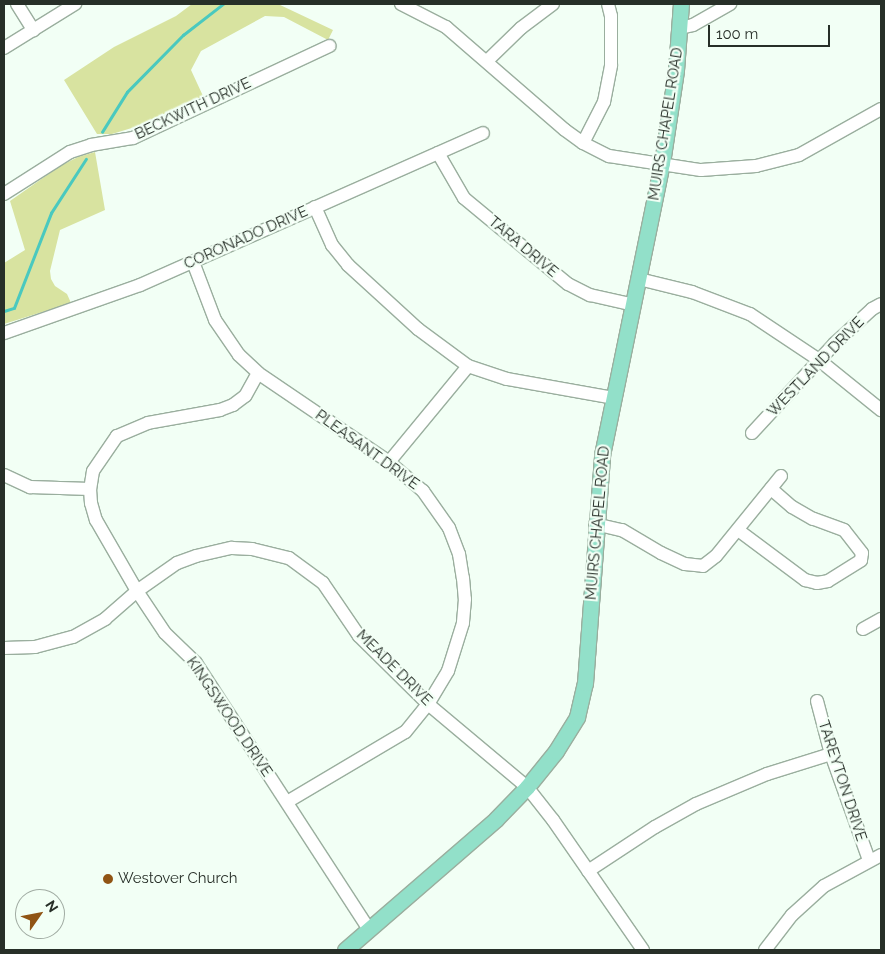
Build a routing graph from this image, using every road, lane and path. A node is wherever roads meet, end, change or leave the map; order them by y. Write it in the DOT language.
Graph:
graph roads {
  1 [pos="17,4"];
  2 [pos="75,4"];
  3 [pos="401,4"];
  4 [pos="553,4"];
  5 [pos="608,4"];
  6 [pos="681,4"];
  7 [pos="730,4"];
  8 [pos="680,28"];
  9 [pos="33,30"];
  10 [pos="329,46"];
  11 [pos="4,48"];
  12 [pos="487,61"];
  13 [pos="881,109"];
  14 [pos="483,133"];
  15 [pos="583,143"];
  16 [pos="438,153"];
  17 [pos="662,163"];
  18 [pos="4,194"];
  19 [pos="315,207"];
  20 [pos="193,262"];
  21 [pos="640,279"];
  22 [pos="881,304"];
  23 [pos="634,305"];
  24 [pos="4,333"];
  25 [pos="819,360"];
  26 [pos="468,366"];
  27 [pos="258,373"];
  28 [pos="614,398"];
  29 [pos="881,410"];
  30 [pos="752,433"];
  31 [pos="389,462"];
  32 [pos="4,475"];
  33 [pos="781,476"];
  34 [pos="90,489"];
  35 [pos="771,489"];
  36 [pos="595,524"];
  37 [pos="738,530"];
  38 [pos="137,591"];
  39 [pos="881,619"];
  40 [pos="863,629"];
  41 [pos="4,648"];
  42 [pos="817,701"];
  43 [pos="428,704"];
  44 [pos="831,754"];
  45 [pos="528,787"];
  46 [pos="287,802"];
  47 [pos="881,855"];
  48 [pos="869,860"];
  49 [pos="588,871"];
  50 [pos="369,929"];
  51 [pos="345,950"];
  52 [pos="643,950"];
  53 [pos="765,950"];
  1 -- 9 [label="street"];
  2 -- 9 [label="street"];
  3 -- 12 [label="street"];
  4 -- 12 [label="street"];
  5 -- 15 [label="street"];
  6 -- 8 [label="main road, MUIRS CHAPEL ROAD"];
  7 -- 8 [label="street"];
  8 -- 17 [label="main road, MUIRS CHAPEL ROAD"];
  9 -- 11 [label="street"];
  10 -- 18 [label="street, BECKWITH DRIVE"];
  12 -- 15 [label="street"];
  13 -- 17 [label="street"];
  14 -- 16 [label="street, CORONADO DRIVE"];
  15 -- 17 [label="street"];
  16 -- 19 [label="street, CORONADO DRIVE"];
  16 -- 23 [label="street, TARA DRIVE"];
  17 -- 21 [label="main road, MUIRS CHAPEL ROAD"];
  19 -- 20 [label="street, CORONADO DRIVE"];
  19 -- 26 [label="street"];
  20 -- 24 [label="street, CORONADO DRIVE"];
  20 -- 27 [label="street, PLEASANT DRIVE"];
  21 -- 23 [label="main road, MUIRS CHAPEL ROAD"];
  21 -- 25 [label="street"];
  22 -- 25 [label="street, WESTLAND DRIVE"];
  23 -- 28 [label="main road, MUIRS CHAPEL ROAD"];
  25 -- 29 [label="street"];
  25 -- 30 [label="street, WESTLAND DRIVE"];
  26 -- 28 [label="street"];
  26 -- 31 [label="street"];
  27 -- 31 [label="street, PLEASANT DRIVE"];
  27 -- 34 [label="street, KINGSWOOD DRIVE"];
  28 -- 36 [label="main road, MUIRS CHAPEL ROAD"];
  31 -- 43 [label="street, PLEASANT DRIVE"];
  32 -- 34 [label="street"];
  33 -- 35 [label="street"];
  34 -- 38 [label="street, KINGSWOOD DRIVE"];
  35 -- 37 [label="street"];
  35 -- 37 [label="street"];
  36 -- 37 [label="street"];
  36 -- 45 [label="main road, MUIRS CHAPEL ROAD"];
  38 -- 41 [label="street, MEADE DRIVE"];
  38 -- 43 [label="street, MEADE DRIVE"];
  38 -- 46 [label="street, KINGSWOOD DRIVE"];
  39 -- 40 [label="street"];
  42 -- 44 [label="street, TAREYTON DRIVE"];
  43 -- 45 [label="street, MEADE DRIVE"];
  43 -- 46 [label="street, PLEASANT DRIVE"];
  44 -- 48 [label="street, TAREYTON DRIVE"];
  44 -- 49 [label="street"];
  45 -- 49 [label="street, MEADE DRIVE"];
  45 -- 50 [label="main road, MUIRS CHAPEL ROAD"];
  46 -- 50 [label="street, KINGSWOOD DRIVE"];
  47 -- 48 [label="street"];
  48 -- 53 [label="street"];
  49 -- 52 [label="street, MEADE DRIVE"];
  50 -- 51 [label="main road, MUIRS CHAPEL ROAD"];
}
